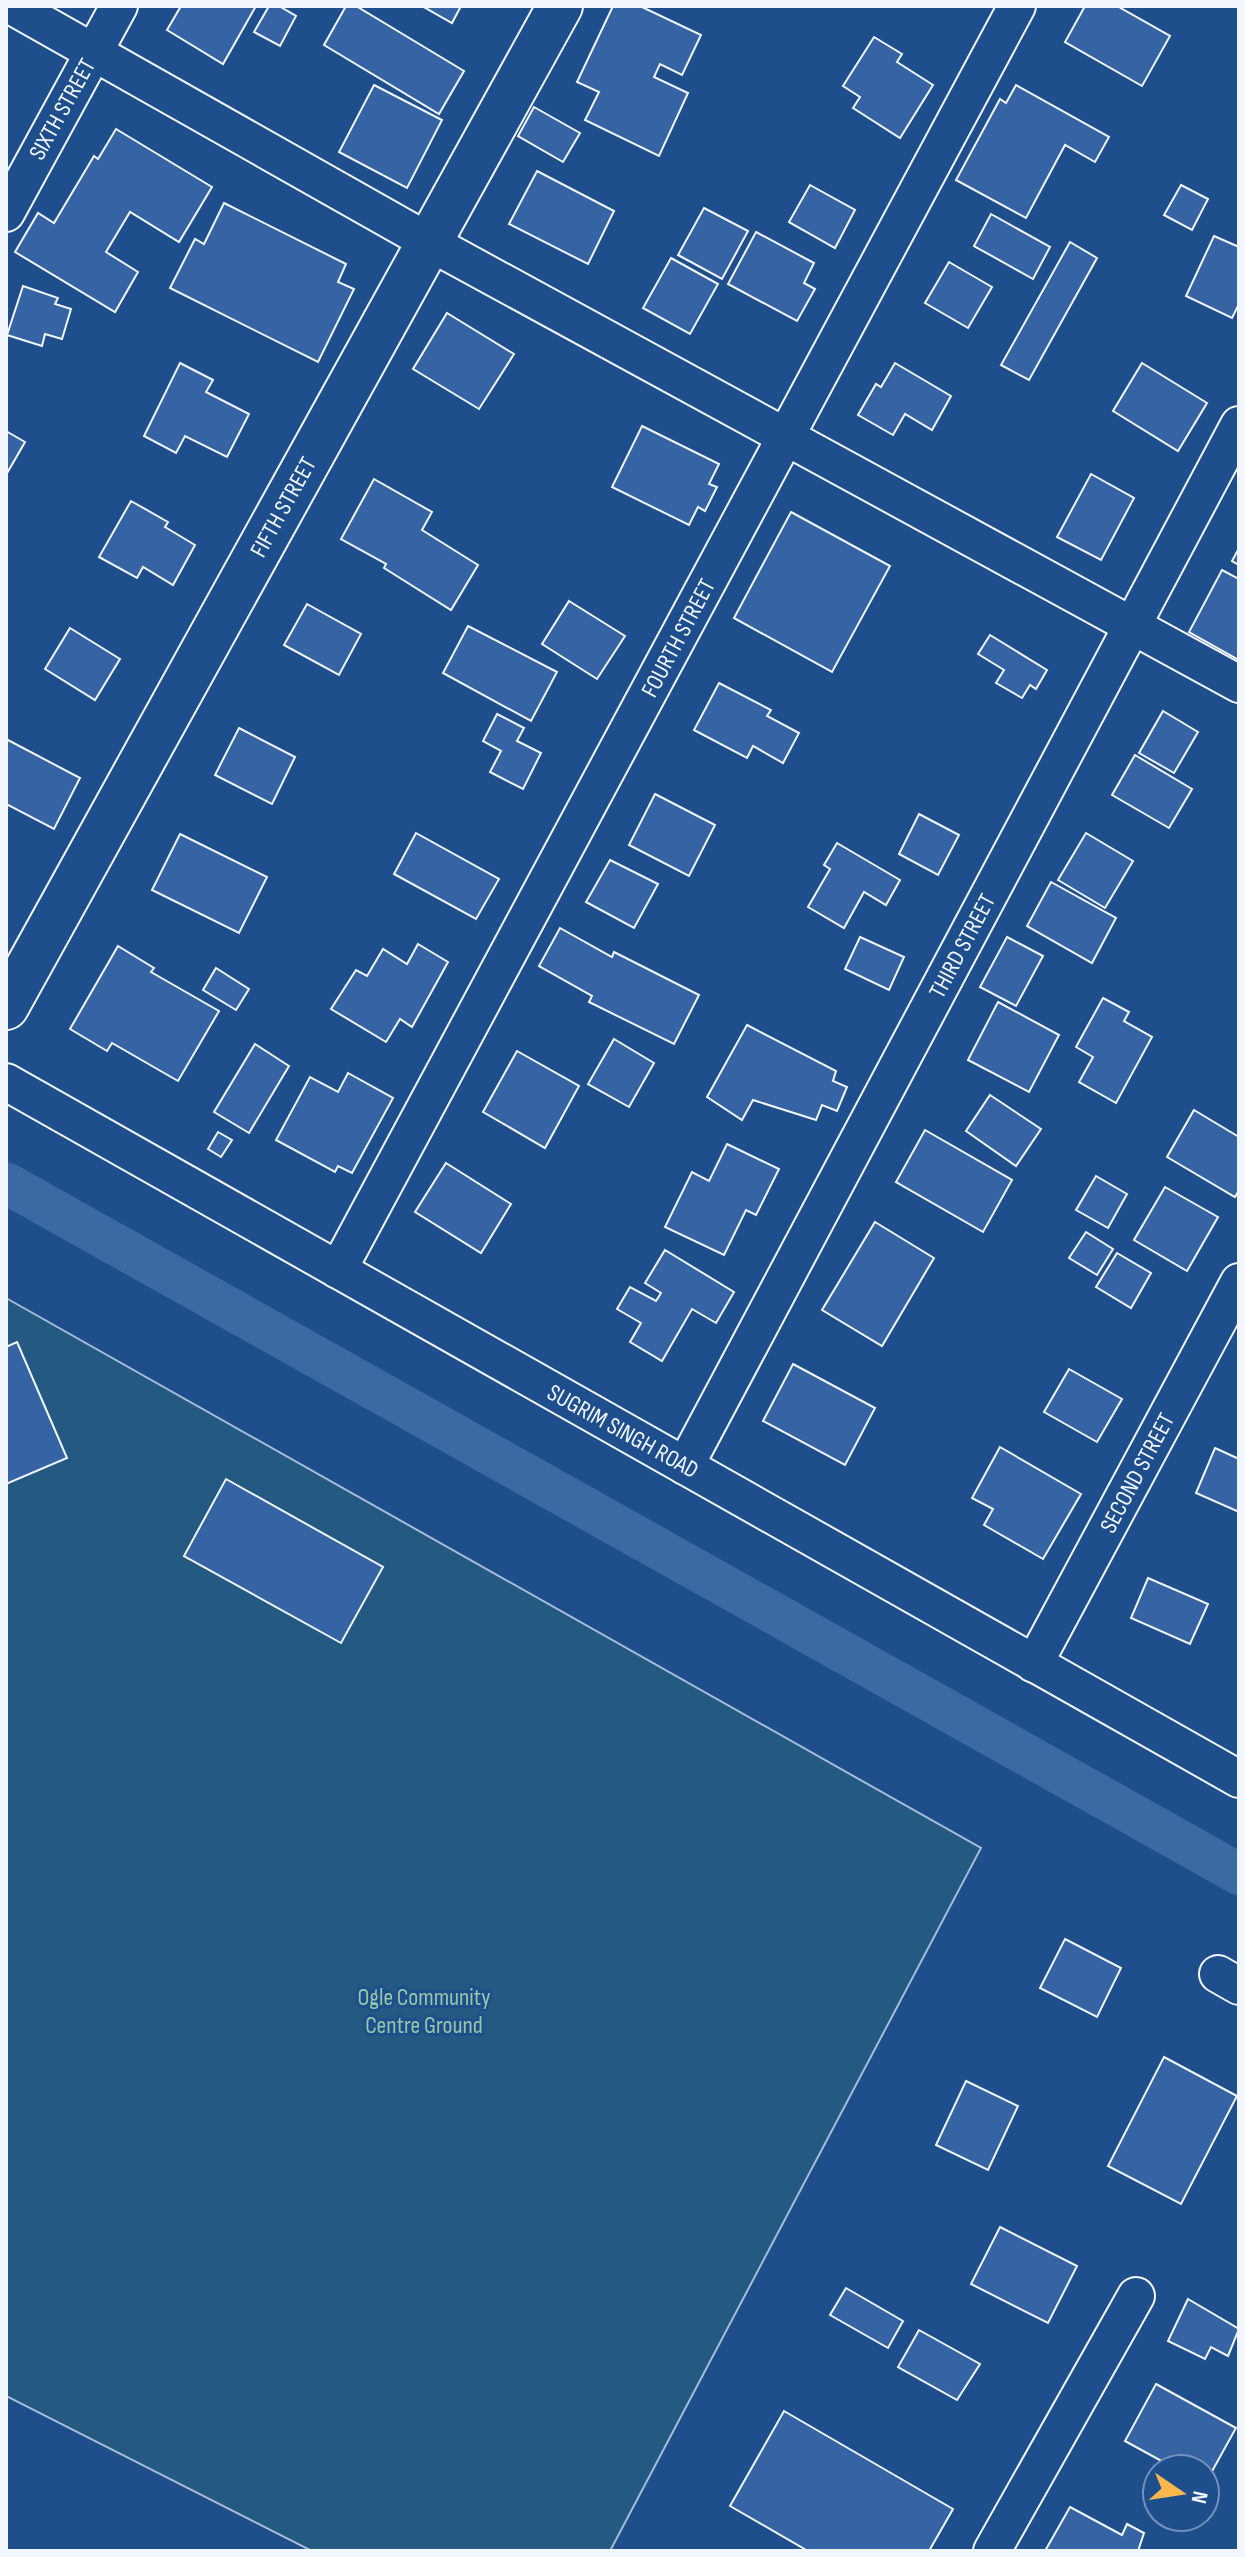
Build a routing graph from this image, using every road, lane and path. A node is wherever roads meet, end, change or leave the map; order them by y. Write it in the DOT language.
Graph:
graph roads {
  1 [pos="12,6"];
  2 [pos="119,6"];
  3 [pos="560,6"];
  4 [pos="1017,6"];
  5 [pos="94,52"];
  6 [pos="6,213"];
  7 [pos="429,242"];
  8 [pos="1239,425"];
  9 [pos="786,437"];
  10 [pos="1133,626"];
  11 [pos="1239,684"];
  12 [pos="6,1007"];
  13 [pos="6,1082"];
  14 [pos="338,1270"];
  15 [pos="1239,1282"];
  16 [pos="685,1466"];
  17 [pos="1034,1664"];
  18 [pos="1239,1779"];
  19 [pos="1136,2296"];
  20 [pos="992,2551"];
  1 -- 5 [label="street"];
  2 -- 5 [label="street, SIXTH STREET"];
  3 -- 7 [label="street, FIFTH STREET"];
  4 -- 9 [label="street, FOURTH STREET"];
  5 -- 6 [label="street, SIXTH STREET"];
  5 -- 7 [label="street"];
  7 -- 9 [label="street"];
  7 -- 12 [label="street, FIFTH STREET"];
  8 -- 10 [label="street, THIRD STREET"];
  9 -- 10 [label="street"];
  9 -- 14 [label="street, FOURTH STREET"];
  10 -- 11 [label="street"];
  10 -- 16 [label="street, THIRD STREET"];
  13 -- 14 [label="street, SUGRIM SINGH ROAD"];
  14 -- 16 [label="street, SUGRIM SINGH ROAD"];
  15 -- 17 [label="street, SECOND STREET"];
  16 -- 17 [label="street, SUGRIM SINGH ROAD"];
  17 -- 18 [label="street, SUGRIM SINGH ROAD"];
  19 -- 20 [label="street"];
}
